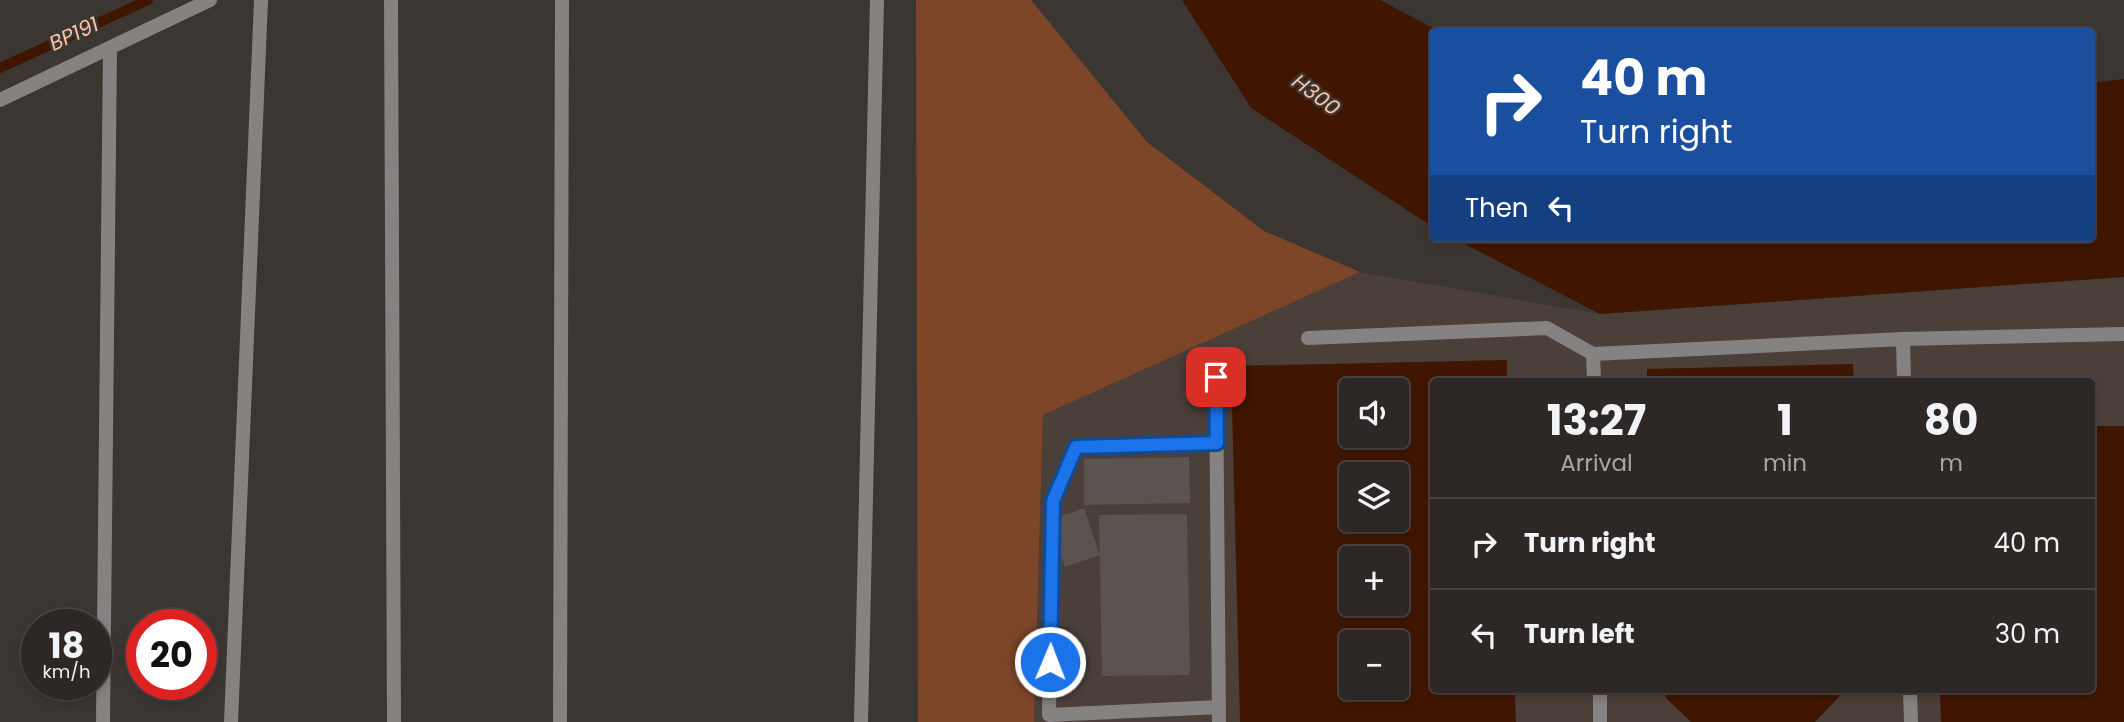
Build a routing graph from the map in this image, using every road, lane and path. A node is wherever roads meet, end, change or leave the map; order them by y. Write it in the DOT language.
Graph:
graph roads {
  1 [pos="209,0"];
  2 [pos="261,0"];
  3 [pos="391,0"];
  4 [pos="562,0"];
  5 [pos="877,0"];
  6 [pos="110,48"];
  7 [pos="0,100"];
  8 [pos="2124,334"];
  9 [pos="1308,338"];
  10 [pos="1903,339"];
  11 [pos="1593,355"];
  12 [pos="1216,377"];
  13 [pos="1594,378"];
  14 [pos="1903,378"];
  15 [pos="1217,443"];
  16 [pos="1600,693"];
  17 [pos="1910,693"];
  18 [pos="1219,715"];
  19 [pos="1103,717"];
  20 [pos="103,722"];
  21 [pos="230,722"];
  22 [pos="394,722"];
  23 [pos="560,722"];
  24 [pos="861,722"];
  25 [pos="1600,722"];
  26 [pos="1911,722"];
  1 -- 6 [label="street"];
  2 -- 21 [label="street"];
  3 -- 22 [label="street"];
  4 -- 23 [label="street"];
  5 -- 24 [label="street"];
  6 -- 7 [label="street"];
  6 -- 20 [label="street"];
  8 -- 10 [label="street"];
  9 -- 11 [label="street"];
  10 -- 11 [label="street"];
  10 -- 14 [label="street"];
  11 -- 13 [label="street"];
  12 -- 15 [label="street"];
  15 -- 18 [label="street"];
  15 -- 19 [label="street"];
  16 -- 25 [label="street"];
  17 -- 26 [label="street"];
  18 -- 19 [label="street"];
}
